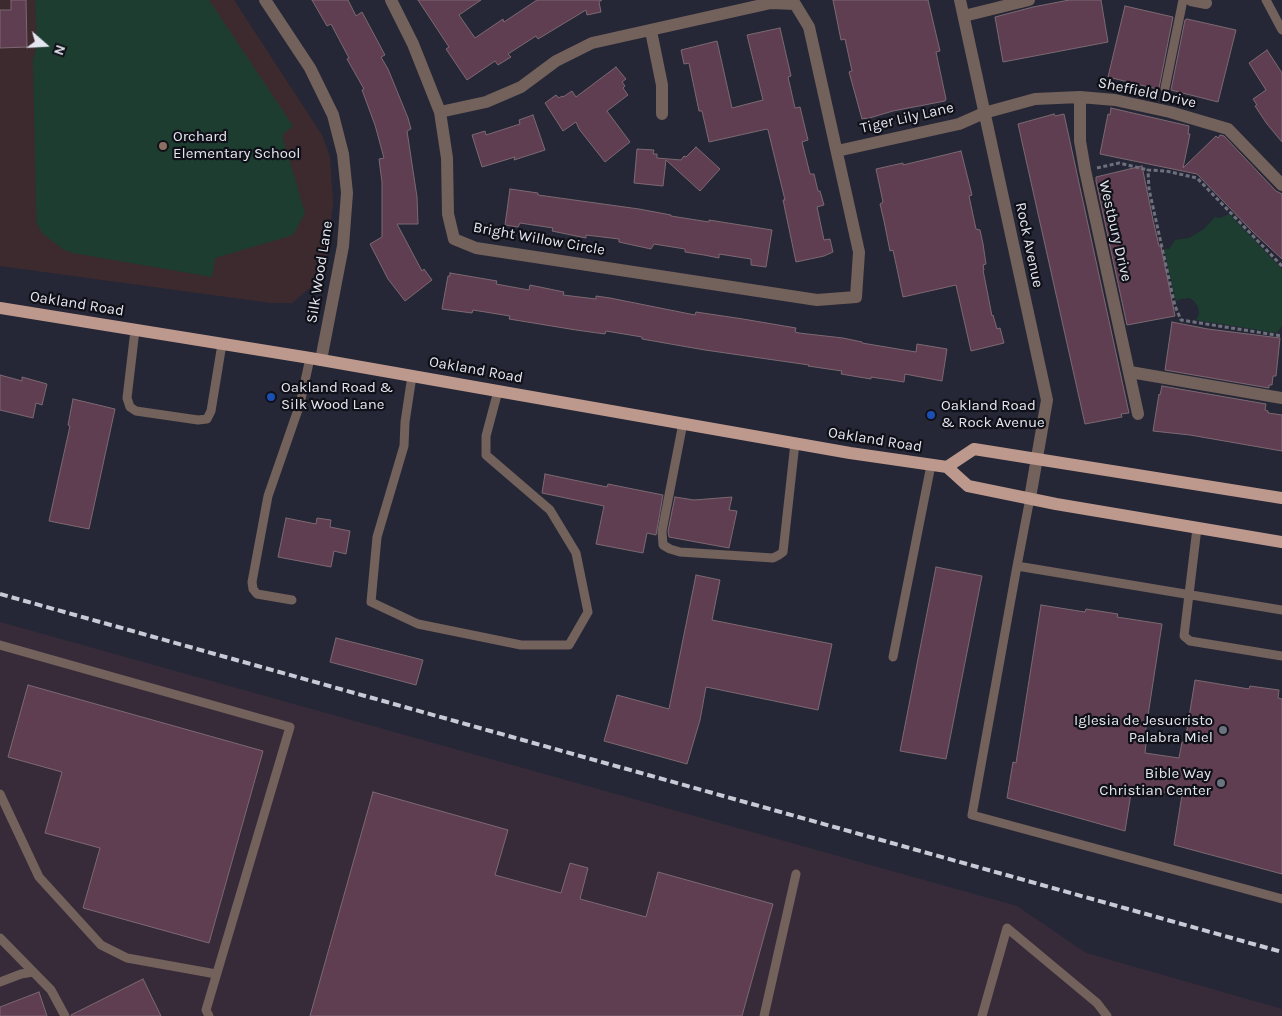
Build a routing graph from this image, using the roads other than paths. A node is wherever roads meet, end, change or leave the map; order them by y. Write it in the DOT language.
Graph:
graph roads {
  1 [pos="265,0"];
  2 [pos="391,0"];
  3 [pos="960,0"];
  4 [pos="1029,0"];
  5 [pos="1183,0"];
  6 [pos="1191,0"];
  7 [pos="1266,0"];
  8 [pos="1206,3"];
  9 [pos="964,16"];
  10 [pos="651,30"];
  11 [pos="1282,30"];
  12 [pos="1165,88"];
  13 [pos="1080,97"];
  14 [pos="440,112"];
  15 [pos="984,113"];
  16 [pos="662,114"];
  17 [pos="837,151"];
  18 [pos="1282,185"];
  19 [pos="0,308"];
  20 [pos="135,330"];
  21 [pos="222,344"];
  22 [pos="315,359"];
  23 [pos="1130,372"];
  24 [pos="412,376"];
  25 [pos="498,391"];
  26 [pos="1282,398"];
  27 [pos="1138,414"];
  28 [pos="683,423"];
  29 [pos="795,443"];
  30 [pos="1036,460"];
  31 [pos="931,465"];
  32 [pos="947,467"];
  33 [pos="1030,498"];
  34 [pos="1282,498"];
  35 [pos="1197,528"];
  36 [pos="1282,542"];
  37 [pos="1017,566"];
  38 [pos="1188,594"];
  39 [pos="292,600"];
  40 [pos="1282,610"];
  41 [pos="0,645"];
  42 [pos="1282,656"];
  43 [pos="893,657"];
  44 [pos="0,794"];
  45 [pos="796,874"];
  46 [pos="1282,899"];
  47 [pos="0,938"];
  48 [pos="33,972"];
  49 [pos="216,974"];
  50 [pos="0,982"];
  51 [pos="65,1016"];
  52 [pos="209,1016"];
  53 [pos="764,1016"];
  54 [pos="982,1016"];
  55 [pos="1107,1016"];
  1 -- 22 [label="street, Silk Wood Lane"];
  2 -- 14 [label="street"];
  3 -- 9 [label="street, Rock Avenue"];
  4 -- 9 [label="street"];
  5 -- 12 [label="lane"];
  6 -- 8 [label="street"];
  7 -- 11 [label="lane"];
  9 -- 15 [label="street, Rock Avenue"];
  10 -- 14 [label="street, Bright Willow Circle"];
  10 -- 16 [label="street"];
  10 -- 17 [label="street, Bright Willow Circle"];
  13 -- 15 [label="street, Sheffield Drive"];
  13 -- 18 [label="street, Sheffield Drive"];
  13 -- 23 [label="street, Westbury Drive"];
  14 -- 17 [label="street, Bright Willow Circle"];
  15 -- 17 [label="street, Tiger Lily Lane"];
  15 -- 30 [label="street, Rock Avenue"];
  19 -- 20 [label="main road, Oakland Road"];
  20 -- 21 [label="main road, Oakland Road"];
  20 -- 21 [label="lane"];
  21 -- 22 [label="main road, Oakland Road"];
  22 -- 24 [label="main road, Oakland Road"];
  22 -- 39 [label="lane"];
  23 -- 26 [label="street"];
  23 -- 27 [label="street, Westbury Drive"];
  24 -- 25 [label="main road, Oakland Road"];
  24 -- 25 [label="lane"];
  25 -- 28 [label="main road, Oakland Road"];
  28 -- 29 [label="main road, Oakland Road"];
  28 -- 29 [label="lane"];
  29 -- 31 [label="main road, Oakland Road"];
  30 -- 32 [label="main road"];
  30 -- 33 [label="street, Rock Avenue"];
  30 -- 34 [label="main road"];
  31 -- 32 [label="main road, Oakland Road"];
  31 -- 43 [label="lane"];
  32 -- 33 [label="main road"];
  33 -- 35 [label="main road"];
  33 -- 37 [label="lane"];
  35 -- 36 [label="main road"];
  35 -- 38 [label="lane"];
  37 -- 38 [label="lane"];
  37 -- 46 [label="lane"];
  38 -- 40 [label="lane"];
  38 -- 42 [label="lane"];
  41 -- 49 [label="lane"];
  44 -- 49 [label="lane"];
  45 -- 53 [label="lane"];
  47 -- 48 [label="lane"];
  48 -- 50 [label="lane"];
  48 -- 51 [label="lane"];
  49 -- 52 [label="lane"];
  54 -- 55 [label="lane"];
}
